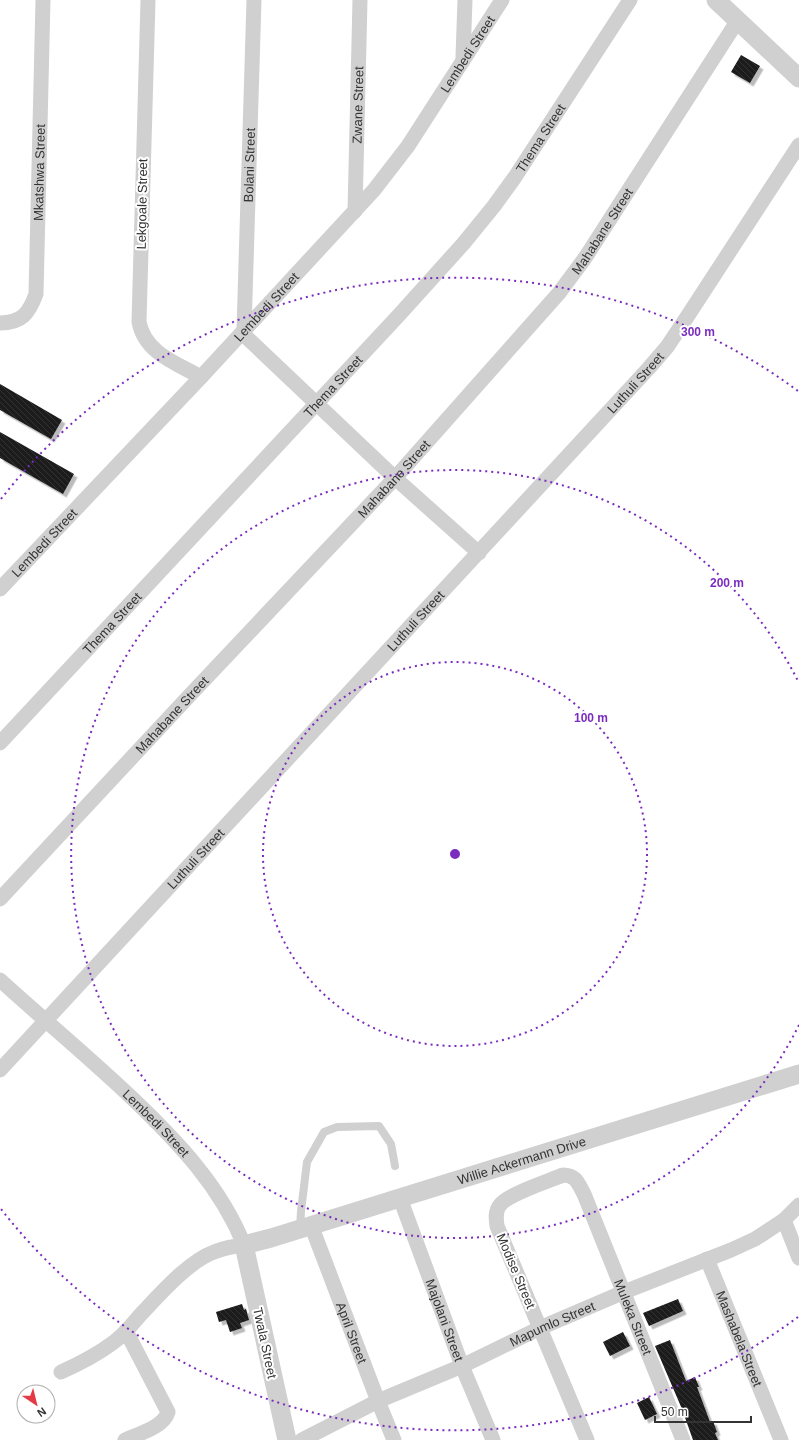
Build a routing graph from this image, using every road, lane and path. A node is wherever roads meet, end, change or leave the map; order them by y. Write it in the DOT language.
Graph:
graph roads {
  1 [pos="43,0"];
  2 [pos="148,0"];
  3 [pos="254,0"];
  4 [pos="360,0"];
  5 [pos="465,0"];
  6 [pos="502,0"];
  7 [pos="630,0"];
  8 [pos="716,0"];
  9 [pos="738,20"];
  10 [pos="463,58"];
  11 [pos="799,78"];
  12 [pos="799,145"];
  13 [pos="354,211"];
  14 [pos="0,323"];
  15 [pos="243,332"];
  16 [pos="201,376"];
  17 [pos="316,403"];
  18 [pos="396,478"];
  19 [pos="479,552"];
  20 [pos="0,589"];
  21 [pos="0,743"];
  22 [pos="0,899"];
  23 [pos="0,980"];
  24 [pos="45,1021"];
  25 [pos="0,1070"];
  26 [pos="799,1074"];
  27 [pos="395,1166"];
  28 [pos="584,1194"];
  29 [pos="400,1198"];
  30 [pos="799,1205"];
  31 [pos="784,1220"];
  32 [pos="306,1227"];
  33 [pos="244,1245"];
  34 [pos="799,1258"];
  35 [pos="707,1259"];
  36 [pos="624,1292"];
  37 [pos="540,1328"];
  38 [pos="126,1331"];
  39 [pos="462,1366"];
  40 [pos="61,1372"];
  41 [pos="378,1401"];
  42 [pos="125,1440"];
  43 [pos="287,1440"];
  44 [pos="302,1440"];
  45 [pos="394,1440"];
  46 [pos="493,1440"];
  47 [pos="587,1440"];
  48 [pos="683,1440"];
  49 [pos="781,1440"];
  1 -- 14 [label="street, Mkatshwa Street"];
  2 -- 16 [label="street, Lekgoale Street"];
  3 -- 15 [label="street, Bolani Street"];
  4 -- 13 [label="street, Zwane Street"];
  5 -- 10 [label="street"];
  6 -- 10 [label="street, Lembedi Street"];
  7 -- 17 [label="street, Thema Street"];
  8 -- 9 [label="street"];
  9 -- 11 [label="street"];
  9 -- 18 [label="street, Mahabane Street"];
  10 -- 13 [label="street, Lembedi Street"];
  12 -- 19 [label="street, Luthuli Street"];
  13 -- 15 [label="street, Lembedi Street"];
  15 -- 16 [label="street, Lembedi Street"];
  15 -- 17 [label="street"];
  16 -- 20 [label="street, Lembedi Street"];
  17 -- 18 [label="street"];
  17 -- 21 [label="street, Thema Street"];
  18 -- 19 [label="street"];
  18 -- 22 [label="street, Mahabane Street"];
  19 -- 24 [label="street, Luthuli Street"];
  23 -- 24 [label="street, Lembedi Street"];
  24 -- 25 [label="street, Luthuli Street"];
  24 -- 33 [label="street, Lembedi Street"];
  26 -- 29 [label="street, Willie Ackermann Drive"];
  27 -- 32 [label="lane"];
  28 -- 36 [label="street, Muleka Street"];
  28 -- 37 [label="street, Modise Street"];
  29 -- 32 [label="street, Willie Ackermann Drive"];
  29 -- 39 [label="street, Majolani Street"];
  30 -- 31 [label="street, Mapumlo Street"];
  31 -- 34 [label="street"];
  31 -- 35 [label="street, Mapumlo Street"];
  32 -- 33 [label="street, Willie Ackermann Drive"];
  32 -- 41 [label="street, April Street"];
  33 -- 38 [label="street"];
  33 -- 43 [label="street, Twala Street"];
  35 -- 36 [label="street, Mapumlo Street"];
  35 -- 49 [label="street, Mashabela Street"];
  36 -- 37 [label="street, Mapumlo Street"];
  36 -- 48 [label="street, Muleka Street"];
  37 -- 39 [label="street, Mapumlo Street"];
  37 -- 47 [label="street, Modise Street"];
  38 -- 40 [label="street"];
  38 -- 42 [label="street"];
  39 -- 41 [label="street, Mapumlo Street"];
  39 -- 46 [label="street, Majolani Street"];
  41 -- 44 [label="street, Mapumlo Street"];
  41 -- 45 [label="street, April Street"];
}
